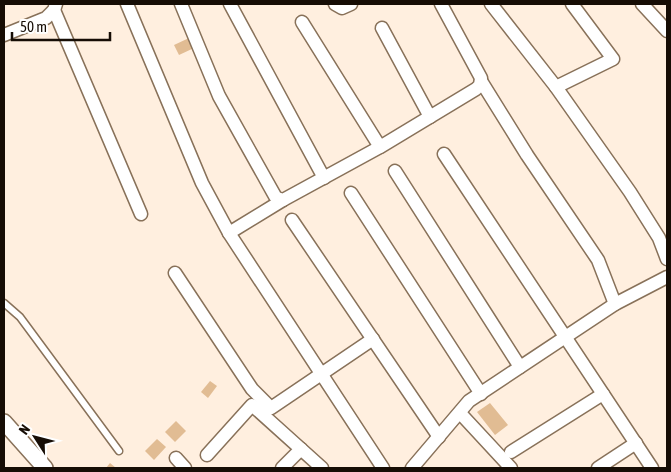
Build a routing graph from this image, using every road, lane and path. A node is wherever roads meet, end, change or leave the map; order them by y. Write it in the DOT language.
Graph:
graph roads {
  1 [pos="127,4"];
  2 [pos="181,4"];
  3 [pos="230,4"];
  4 [pos="335,4"];
  5 [pos="351,4"];
  6 [pos="441,4"];
  7 [pos="491,4"];
  8 [pos="572,4"];
  9 [pos="642,4"];
  10 [pos="55,7"];
  11 [pos="302,22"];
  12 [pos="382,28"];
  13 [pos="667,30"];
  14 [pos="4,35"];
  15 [pos="481,82"];
  16 [pos="556,88"];
  17 [pos="430,117"];
  18 [pos="380,147"];
  19 [pos="444,154"];
  20 [pos="395,171"];
  21 [pos="324,178"];
  22 [pos="351,193"];
  23 [pos="284,200"];
  24 [pos="141,214"];
  25 [pos="292,220"];
  26 [pos="228,233"];
  27 [pos="667,259"];
  28 [pos="175,273"];
  29 [pos="667,277"];
  30 [pos="4,303"];
  31 [pos="615,304"];
  32 [pos="566,337"];
  33 [pos="373,339"];
  34 [pos="520,367"];
  35 [pos="321,374"];
  36 [pos="481,394"];
  37 [pos="603,394"];
  38 [pos="460,413"];
  39 [pos="4,422"];
  40 [pos="439,437"];
  41 [pos="636,443"];
  42 [pos="300,449"];
  43 [pos="119,451"];
  44 [pos="207,454"];
  45 [pos="176,458"];
  46 [pos="505,462"];
  47 [pos="45,468"];
  48 [pos="185,468"];
  49 [pos="282,468"];
  50 [pos="322,468"];
  51 [pos="383,468"];
  52 [pos="412,468"];
  53 [pos="598,468"];
  54 [pos="652,468"];
  1 -- 26 [label="street"];
  2 -- 23 [label="street"];
  3 -- 21 [label="street"];
  4 -- 5 [label="street"];
  6 -- 15 [label="street"];
  7 -- 16 [label="street"];
  8 -- 16 [label="street"];
  9 -- 13 [label="street"];
  10 -- 14 [label="street"];
  10 -- 24 [label="street"];
  11 -- 18 [label="street"];
  12 -- 17 [label="street"];
  15 -- 17 [label="street"];
  15 -- 31 [label="street"];
  16 -- 27 [label="street"];
  17 -- 18 [label="street"];
  18 -- 21 [label="street"];
  19 -- 32 [label="street"];
  20 -- 34 [label="street"];
  21 -- 23 [label="street"];
  22 -- 36 [label="street"];
  23 -- 26 [label="street"];
  25 -- 33 [label="street"];
  26 -- 35 [label="street"];
  28 -- 35 [label="street"];
  29 -- 31 [label="street"];
  30 -- 43 [label="lane"];
  31 -- 32 [label="street"];
  32 -- 34 [label="street"];
  32 -- 37 [label="street"];
  33 -- 35 [label="street"];
  33 -- 40 [label="street"];
  34 -- 36 [label="street"];
  35 -- 51 [label="street"];
  36 -- 38 [label="street"];
  37 -- 41 [label="street"];
  37 -- 46 [label="street"];
  38 -- 40 [label="street"];
  38 -- 46 [label="street"];
  39 -- 47 [label="street"];
  40 -- 52 [label="street"];
  41 -- 53 [label="street"];
  41 -- 54 [label="street"];
  42 -- 44 [label="street"];
  42 -- 49 [label="street"];
  42 -- 50 [label="street"];
  45 -- 48 [label="street"];
}
